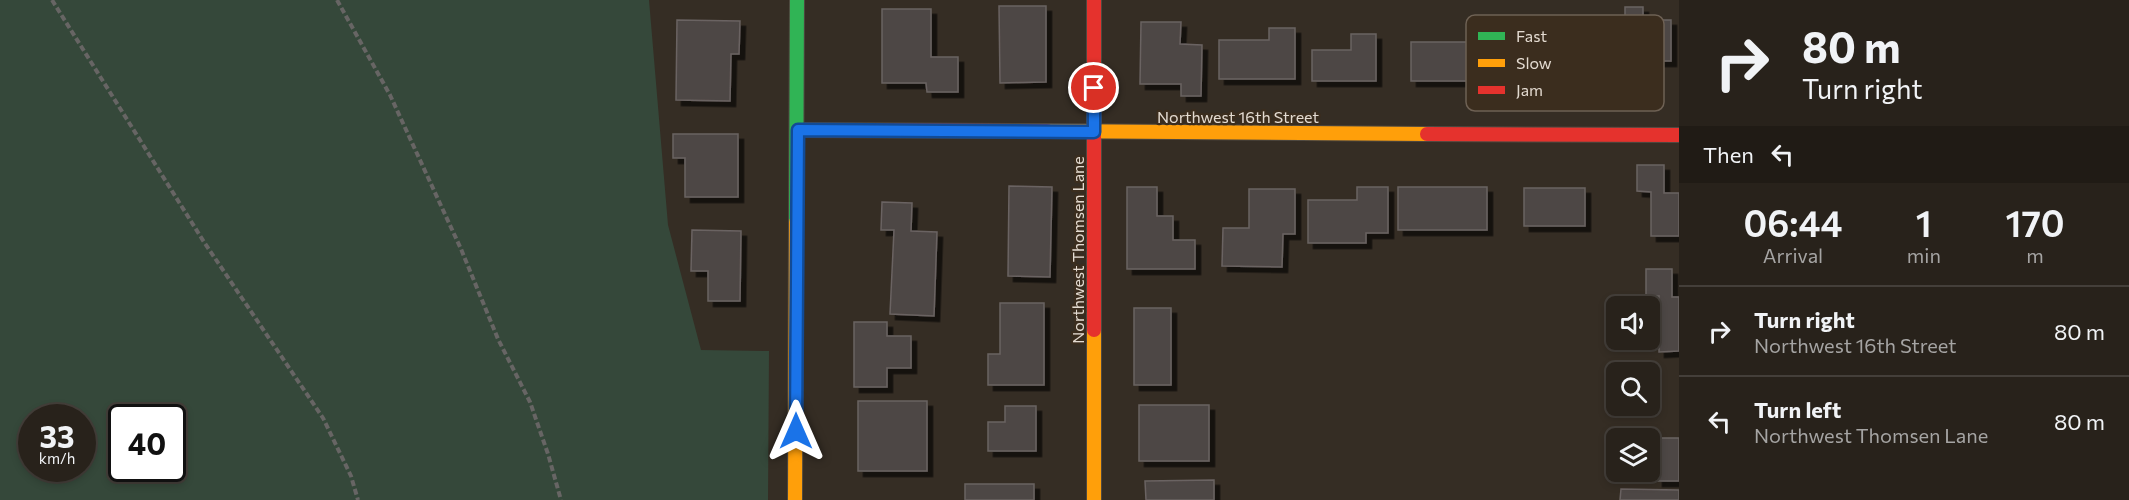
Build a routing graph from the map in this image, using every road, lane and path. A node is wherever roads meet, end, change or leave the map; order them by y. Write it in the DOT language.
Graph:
graph roads {
  1 [pos="52,0"];
  2 [pos="337,0"];
  3 [pos="797,0"];
  4 [pos="1094,0"];
  5 [pos="798,130"];
  6 [pos="1094,132"];
  7 [pos="1679,135"];
  8 [pos="358,500"];
  9 [pos="561,500"];
  10 [pos="795,500"];
  11 [pos="1094,500"];
  1 -- 8 [label="path"];
  2 -- 9 [label="path"];
  3 -- 5 [label="street"];
  4 -- 6 [label="street, Northwest Thomsen Lane"];
  5 -- 6 [label="street, Northwest 16th Street"];
  5 -- 10 [label="street"];
  6 -- 7 [label="street, Northwest 16th Street"];
  6 -- 11 [label="street, Northwest Thomsen Lane"];
}
